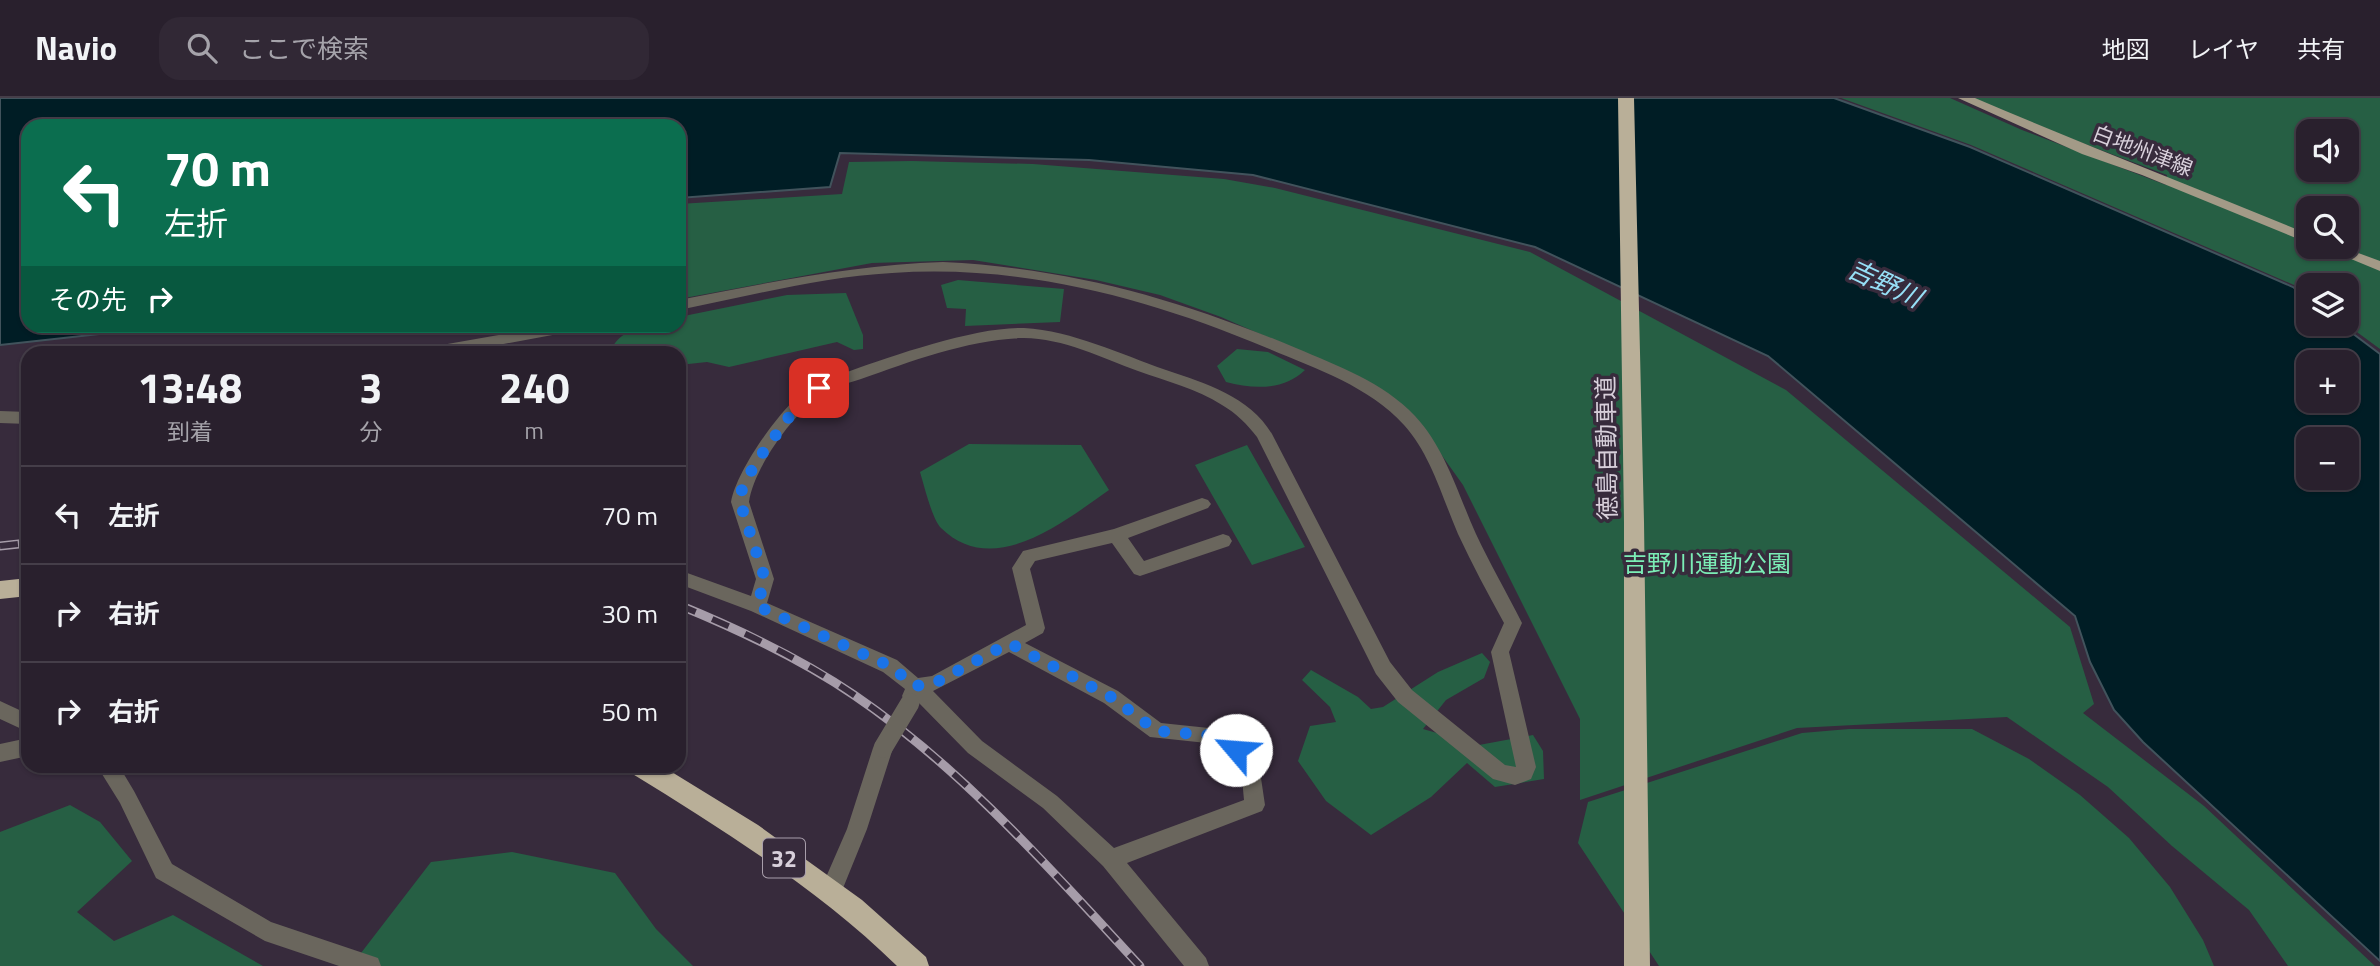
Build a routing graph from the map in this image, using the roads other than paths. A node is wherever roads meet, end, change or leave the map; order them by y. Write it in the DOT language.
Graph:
graph roads {
  1 [pos="1626,98"];
  2 [pos="1964,98"];
  3 [pos="2296,234"];
  4 [pos="2359,258"];
  5 [pos="2380,266"];
  6 [pos="686,304"];
  7 [pos="535,333"];
  8 [pos="463,346"];
  9 [pos="0,417"];
  10 [pos="21,418"];
  11 [pos="1202,505"];
  12 [pos="1116,535"];
  13 [pos="1223,541"];
  14 [pos="686,580"];
  15 [pos="21,588"];
  16 [pos="0,590"];
  17 [pos="757,606"];
  18 [pos="1009,643"];
  19 [pos="913,694"];
  20 [pos="0,709"];
  21 [pos="21,720"];
  22 [pos="21,748"];
  23 [pos="0,753"];
  24 [pos="112,773"];
  25 [pos="652,773"];
  26 [pos="1111,859"];
  27 [pos="831,891"];
  28 [pos="370,966"];
  29 [pos="916,966"];
  30 [pos="1198,966"];
  31 [pos="1637,966"];
  1 -- 31 [label="highway, 徳島自動車道"];
  2 -- 3 [label="main road, 白地州津線"];
  4 -- 5 [label="main road"];
  6 -- 17 [label="street"];
  7 -- 8 [label="street"];
  9 -- 10 [label="street"];
  11 -- 12 [label="street"];
  12 -- 13 [label="street"];
  12 -- 18 [label="street"];
  14 -- 17 [label="street"];
  15 -- 16 [label="highway"];
  17 -- 19 [label="street"];
  18 -- 19 [label="street"];
  18 -- 26 [label="street"];
  19 -- 26 [label="street"];
  19 -- 27 [label="street, bridge"];
  20 -- 21 [label="street"];
  22 -- 23 [label="street"];
  24 -- 28 [label="street"];
  25 -- 27 [label="highway, 32"];
  26 -- 30 [label="street"];
  27 -- 29 [label="highway, 32"];
}
